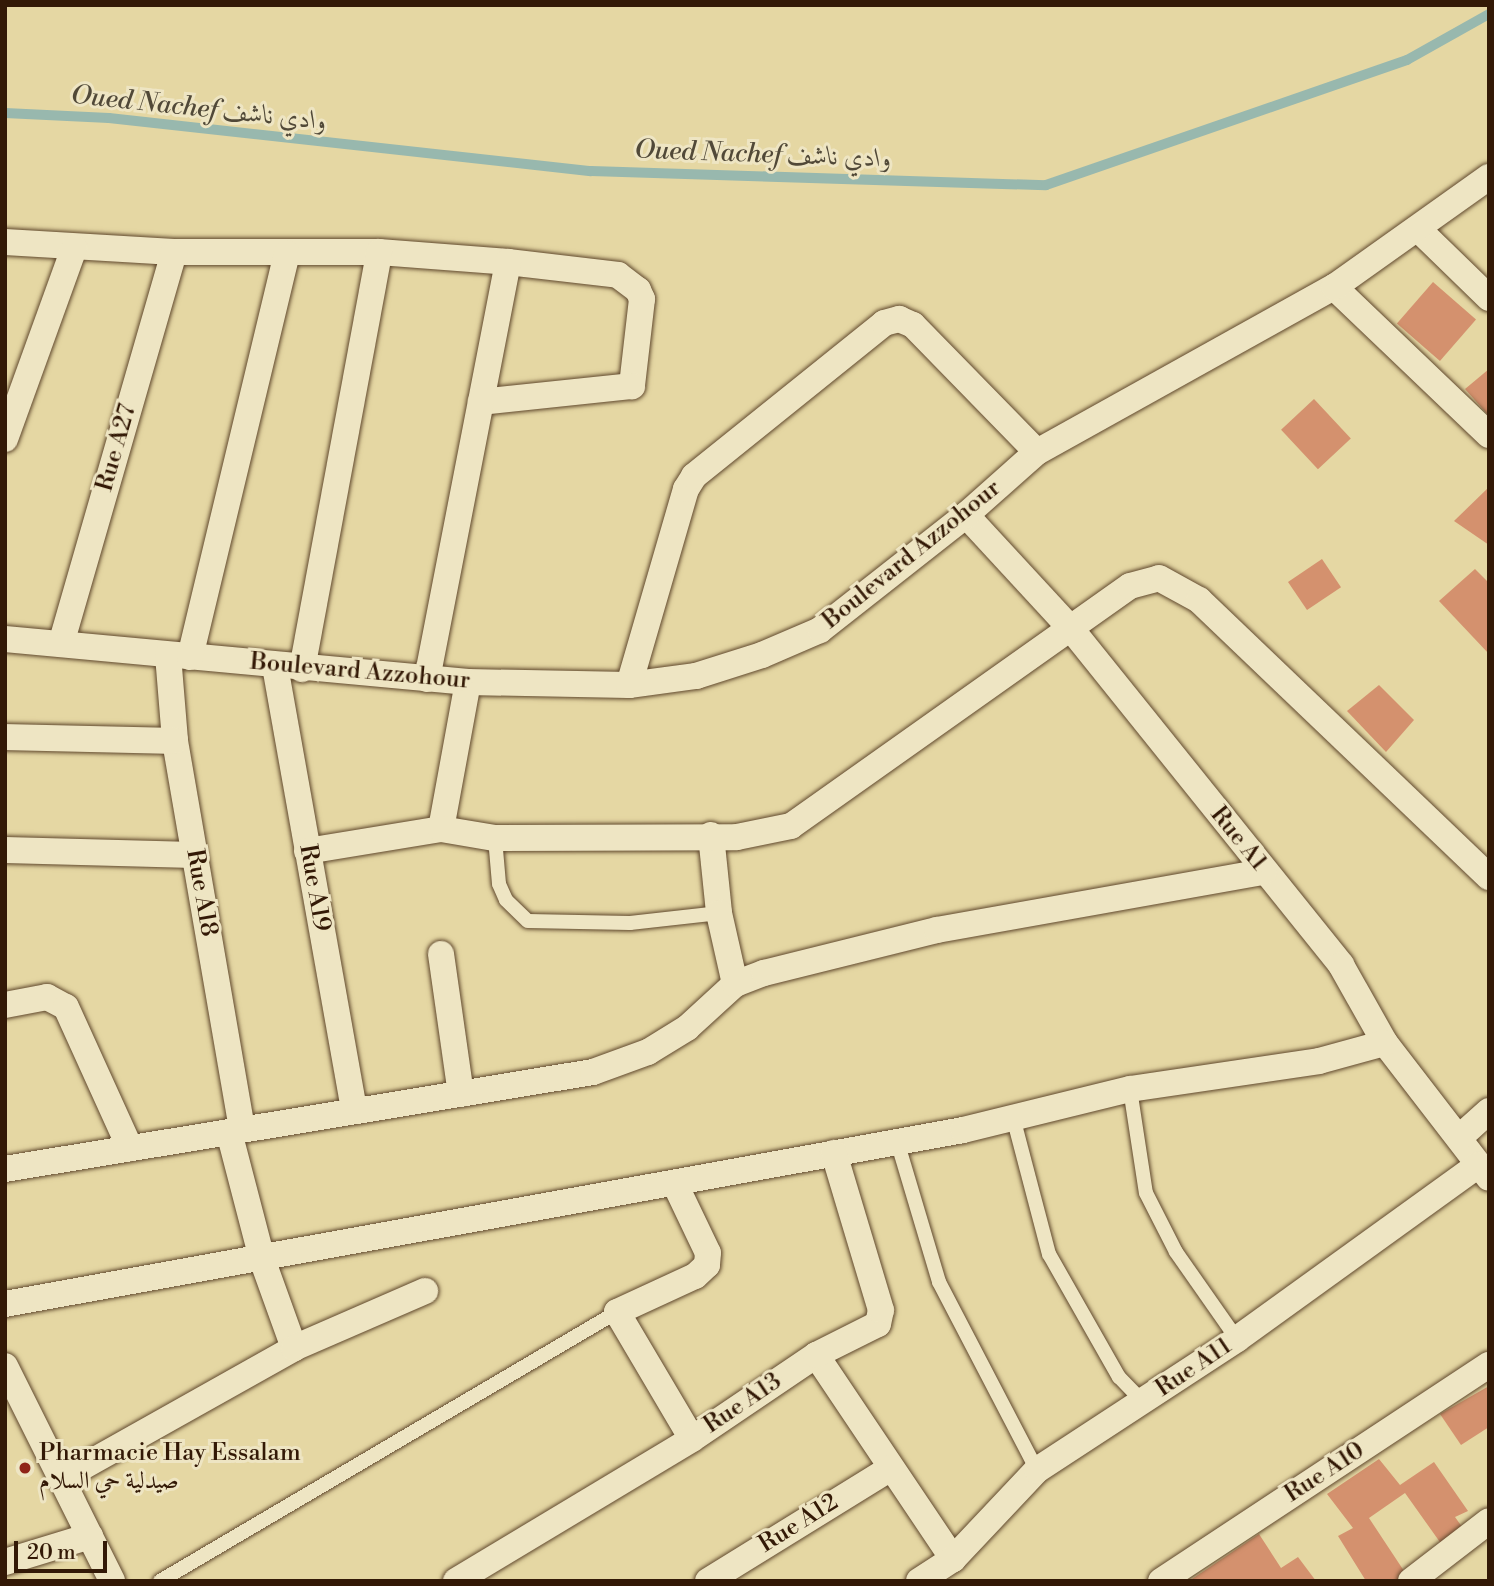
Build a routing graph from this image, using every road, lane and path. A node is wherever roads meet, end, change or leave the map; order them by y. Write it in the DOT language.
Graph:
graph roads {
  1 [pos="1489,177"];
  2 [pos="1418,229"];
  3 [pos="5,243"];
  4 [pos="74,248"];
  5 [pos="174,252"];
  6 [pos="379,252"];
  7 [pos="287,253"];
  8 [pos="508,262"];
  9 [pos="1334,287"];
  10 [pos="1489,298"];
  11 [pos="481,402"];
  12 [pos="1489,435"];
  13 [pos="5,439"];
  14 [pos="1037,452"];
  15 [pos="967,515"];
  16 [pos="1072,630"];
  17 [pos="5,639"];
  18 [pos="61,643"];
  19 [pos="179,656"];
  20 [pos="275,666"];
  21 [pos="302,669"];
  22 [pos="427,679"];
  23 [pos="468,682"];
  24 [pos="629,685"];
  25 [pos="5,737"];
  26 [pos="175,741"];
  27 [pos="442,829"];
  28 [pos="711,835"];
  29 [pos="495,838"];
  30 [pos="5,850"];
  31 [pos="307,851"];
  32 [pos="194,855"];
  33 [pos="1264,872"];
  34 [pos="1489,877"];
  35 [pos="719,913"];
  36 [pos="440,954"];
  37 [pos="736,984"];
  38 [pos="5,1005"];
  39 [pos="1385,1043"];
  40 [pos="1130,1090"];
  41 [pos="461,1094"];
  42 [pos="354,1109"];
  43 [pos="1489,1111"];
  44 [pos="1013,1117"];
  45 [pos="235,1130"];
  46 [pos="1460,1137"];
  47 [pos="898,1141"];
  48 [pos="131,1148"];
  49 [pos="834,1153"];
  50 [pos="5,1169"];
  51 [pos="1483,1172"];
  52 [pos="675,1184"];
  53 [pos="262,1259"];
  54 [pos="425,1291"];
  55 [pos="5,1304"];
  56 [pos="617,1312"];
  57 [pos="1237,1339"];
  58 [pos="294,1348"];
  59 [pos="816,1355"];
  60 [pos="1489,1364"];
  61 [pos="5,1366"];
  62 [pos="13,1400"];
  63 [pos="1143,1402"];
  64 [pos="692,1439"];
  65 [pos="891,1468"];
  66 [pos="1037,1471"];
  67 [pos="61,1479"];
  68 [pos="1489,1521"];
  69 [pos="90,1535"];
  70 [pos="953,1559"];
  71 [pos="5,1562"];
  72 [pos="112,1581"];
  73 [pos="160,1581"];
  74 [pos="456,1581"];
  75 [pos="708,1581"];
  76 [pos="919,1581"];
  77 [pos="1161,1581"];
  78 [pos="1410,1581"];
  1 -- 2 [label="street, Boulevard Azzohour"];
  2 -- 9 [label="street, Boulevard Azzohour"];
  2 -- 10 [label="street"];
  3 -- 4 [label="street"];
  4 -- 5 [label="street"];
  4 -- 13 [label="street"];
  5 -- 7 [label="street"];
  5 -- 18 [label="street, Rue A27"];
  6 -- 7 [label="street"];
  6 -- 8 [label="street"];
  6 -- 21 [label="street"];
  7 -- 19 [label="street, Rue A18"];
  8 -- 11 [label="street"];
  8 -- 11 [label="street"];
  9 -- 12 [label="street"];
  9 -- 14 [label="street, Boulevard Azzohour"];
  11 -- 22 [label="street"];
  14 -- 15 [label="street, Boulevard Azzohour"];
  14 -- 24 [label="street"];
  15 -- 16 [label="street, Rue A1"];
  15 -- 24 [label="street, Boulevard Azzohour"];
  16 -- 28 [label="street"];
  16 -- 33 [label="street, Rue A1"];
  16 -- 34 [label="street"];
  17 -- 18 [label="street, Boulevard Azzohour"];
  18 -- 19 [label="street, Boulevard Azzohour"];
  19 -- 20 [label="street, Boulevard Azzohour"];
  19 -- 26 [label="street, Rue A18"];
  20 -- 21 [label="street, Boulevard Azzohour"];
  20 -- 31 [label="street, Rue A19"];
  21 -- 22 [label="street, Boulevard Azzohour"];
  22 -- 23 [label="street, Boulevard Azzohour"];
  23 -- 24 [label="street, Boulevard Azzohour"];
  23 -- 27 [label="street"];
  25 -- 26 [label="street"];
  26 -- 32 [label="street, Rue A18"];
  27 -- 29 [label="street"];
  27 -- 31 [label="street"];
  28 -- 29 [label="street"];
  28 -- 35 [label="street"];
  29 -- 35 [label="lane"];
  30 -- 32 [label="street"];
  31 -- 42 [label="street, Rue A19"];
  32 -- 45 [label="street, Rue A18"];
  33 -- 37 [label="street"];
  33 -- 39 [label="street, Rue A1"];
  35 -- 37 [label="street"];
  36 -- 41 [label="street"];
  37 -- 41 [label="street"];
  38 -- 48 [label="street"];
  39 -- 40 [label="street"];
  39 -- 46 [label="street, Rue A1"];
  40 -- 44 [label="street"];
  40 -- 57 [label="lane"];
  41 -- 42 [label="street"];
  42 -- 45 [label="street"];
  43 -- 46 [label="street"];
  44 -- 47 [label="street"];
  44 -- 63 [label="lane"];
  45 -- 48 [label="street"];
  45 -- 53 [label="street, Rue A18"];
  46 -- 51 [label="street, Rue A1"];
  47 -- 49 [label="street"];
  47 -- 66 [label="lane"];
  48 -- 50 [label="street"];
  49 -- 52 [label="street"];
  49 -- 59 [label="street, Rue A13"];
  51 -- 57 [label="street, Rue A11"];
  52 -- 53 [label="street"];
  52 -- 56 [label="street"];
  53 -- 55 [label="street"];
  53 -- 58 [label="street, Rue A18"];
  54 -- 58 [label="street"];
  56 -- 64 [label="street"];
  56 -- 73 [label="lane"];
  57 -- 63 [label="street, Rue A11"];
  58 -- 67 [label="street"];
  59 -- 64 [label="street, Rue A13"];
  59 -- 65 [label="street"];
  60 -- 77 [label="street, Rue A10"];
  61 -- 62 [label="street"];
  62 -- 67 [label="street"];
  63 -- 66 [label="street, Rue A11"];
  64 -- 74 [label="street, Rue A13"];
  65 -- 70 [label="street"];
  65 -- 75 [label="street, Rue A12"];
  66 -- 70 [label="street, Rue A11"];
  67 -- 69 [label="street"];
  68 -- 78 [label="street"];
  69 -- 71 [label="street"];
  69 -- 72 [label="street"];
  70 -- 76 [label="street, Rue A11"];
}
